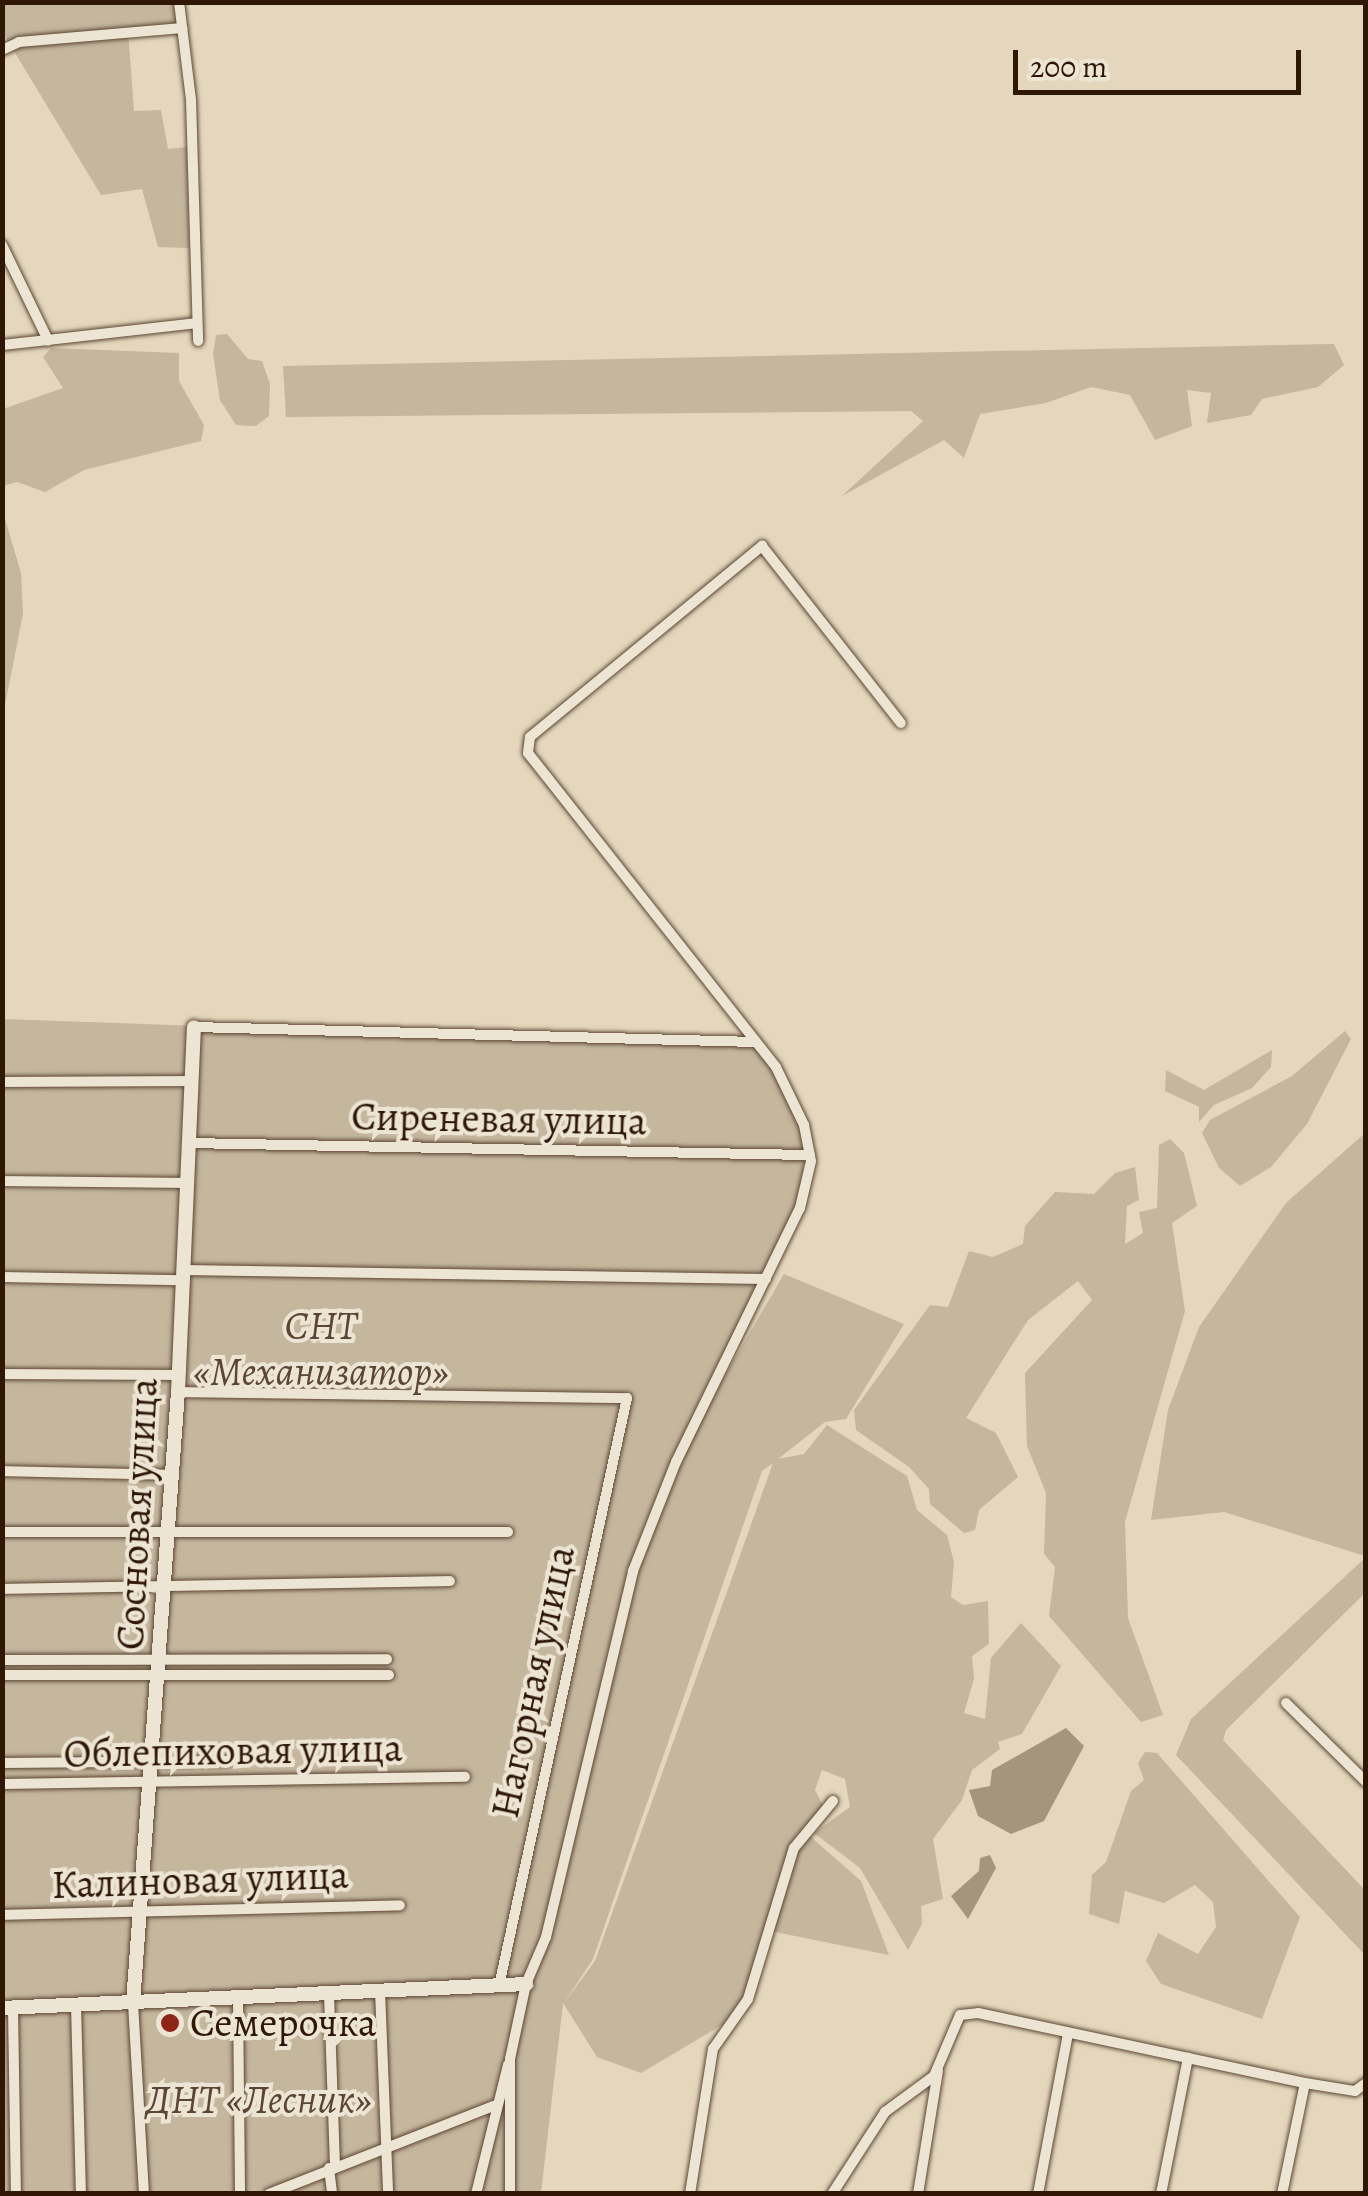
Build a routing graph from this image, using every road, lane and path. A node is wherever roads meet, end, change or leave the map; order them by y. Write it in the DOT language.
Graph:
graph roads {
  1 [pos="179,2"];
  2 [pos="182,28"];
  3 [pos="2,50"];
  4 [pos="2,244"];
  5 [pos="197,323"];
  6 [pos="48,340"];
  7 [pos="198,340"];
  8 [pos="2,345"];
  9 [pos="901,723"];
  10 [pos="194,1027"];
  11 [pos="756,1042"];
  12 [pos="191,1081"];
  13 [pos="2,1082"];
  14 [pos="188,1143"];
  15 [pos="810,1155"];
  16 [pos="2,1181"];
  17 [pos="186,1183"];
  18 [pos="182,1275"];
  19 [pos="2,1277"];
  20 [pos="766,1278"];
  21 [pos="2,1374"];
  22 [pos="177,1375"];
  23 [pos="178,1392"];
  24 [pos="2,1472"];
  25 [pos="173,1475"];
  26 [pos="2,1532"];
  27 [pos="508,1532"];
  28 [pos="169,1533"];
  29 [pos="450,1582"];
  30 [pos="2,1590"];
  31 [pos="165,1590"];
  32 [pos="387,1659"];
  33 [pos="2,1660"];
  34 [pos="160,1670"];
  35 [pos="2,1675"];
  36 [pos="389,1675"];
  37 [pos="1286,1702"];
  38 [pos="227,1761"];
  39 [pos="154,1762"];
  40 [pos="2,1763"];
  41 [pos="465,1777"];
  42 [pos="153,1782"];
  43 [pos="1366,1782"];
  44 [pos="2,1784"];
  45 [pos="833,1801"];
  46 [pos="400,1904"];
  47 [pos="141,1911"];
  48 [pos="2,1915"];
  49 [pos="526,1984"];
  50 [pos="499,1986"];
  51 [pos="380,1992"];
  52 [pos="329,1994"];
  53 [pos="238,1999"];
  54 [pos="133,2003"];
  55 [pos="76,2006"];
  56 [pos="8,2008"];
  57 [pos="1068,2034"];
  58 [pos="1188,2058"];
  59 [pos="510,2060"];
  60 [pos="939,2067"];
  61 [pos="1305,2083"];
  62 [pos="1364,2090"];
  63 [pos="494,2106"];
  64 [pos="386,2145"];
  65 [pos="332,2165"];
  66 [pos="16,2194"];
  67 [pos="81,2194"];
  68 [pos="144,2194"];
  69 [pos="240,2194"];
  70 [pos="269,2194"];
  71 [pos="332,2194"];
  72 [pos="388,2194"];
  73 [pos="476,2194"];
  74 [pos="510,2194"];
  75 [pos="690,2194"];
  76 [pos="832,2194"];
  77 [pos="918,2194"];
  78 [pos="1038,2194"];
  79 [pos="1161,2194"];
  80 [pos="1282,2194"];
  1 -- 2 [label="street"];
  2 -- 3 [label="street"];
  2 -- 5 [label="street"];
  4 -- 6 [label="street"];
  5 -- 6 [label="street"];
  5 -- 7 [label="street"];
  6 -- 8 [label="street"];
  9 -- 11 [label="street"];
  10 -- 11 [label="street"];
  10 -- 12 [label="street, Сосновая улица"];
  11 -- 15 [label="street"];
  12 -- 13 [label="street"];
  12 -- 14 [label="street, Сосновая улица"];
  14 -- 15 [label="street, Сиреневая улица"];
  14 -- 17 [label="street, Сосновая улица"];
  15 -- 20 [label="street"];
  16 -- 17 [label="street"];
  17 -- 18 [label="street, Сосновая улица"];
  18 -- 19 [label="street"];
  18 -- 20 [label="street"];
  18 -- 22 [label="street, Сосновая улица"];
  20 -- 49 [label="street"];
  21 -- 22 [label="street"];
  22 -- 23 [label="street, Сосновая улица"];
  23 -- 25 [label="street, Сосновая улица"];
  23 -- 50 [label="street, Нагорная улица"];
  24 -- 25 [label="street"];
  25 -- 28 [label="street, Сосновая улица"];
  26 -- 28 [label="street"];
  27 -- 28 [label="street"];
  28 -- 31 [label="street, Сосновая улица"];
  29 -- 31 [label="street"];
  30 -- 31 [label="street"];
  31 -- 34 [label="street, Сосновая улица"];
  32 -- 34 [label="street"];
  33 -- 34 [label="street"];
  34 -- 35 [label="street"];
  34 -- 36 [label="street"];
  34 -- 39 [label="street, Сосновая улица"];
  37 -- 43 [label="street"];
  38 -- 39 [label="street"];
  39 -- 40 [label="street"];
  39 -- 42 [label="street, Сосновая улица"];
  41 -- 42 [label="street, Облепиховая улица"];
  42 -- 44 [label="street, Облепиховая улица"];
  42 -- 47 [label="street, Сосновая улица"];
  45 -- 75 [label="street"];
  46 -- 47 [label="street, Калиновая улица"];
  47 -- 48 [label="street, Калиновая улица"];
  47 -- 54 [label="street, Сосновая улица"];
  49 -- 50 [label="street"];
  49 -- 59 [label="street"];
  50 -- 51 [label="street"];
  51 -- 52 [label="street"];
  51 -- 64 [label="street"];
  52 -- 53 [label="street"];
  52 -- 65 [label="street"];
  53 -- 54 [label="street"];
  53 -- 69 [label="street"];
  54 -- 55 [label="street"];
  54 -- 68 [label="street"];
  55 -- 56 [label="street"];
  55 -- 67 [label="street"];
  56 -- 66 [label="street"];
  57 -- 58 [label="street"];
  57 -- 60 [label="street"];
  57 -- 78 [label="street"];
  58 -- 61 [label="street"];
  58 -- 79 [label="street"];
  59 -- 63 [label="street"];
  59 -- 74 [label="street"];
  60 -- 76 [label="street"];
  60 -- 77 [label="street"];
  61 -- 62 [label="street"];
  61 -- 80 [label="street"];
  63 -- 64 [label="street"];
  63 -- 73 [label="street"];
  64 -- 65 [label="street"];
  64 -- 72 [label="street"];
  65 -- 70 [label="street"];
  65 -- 71 [label="street"];
}
